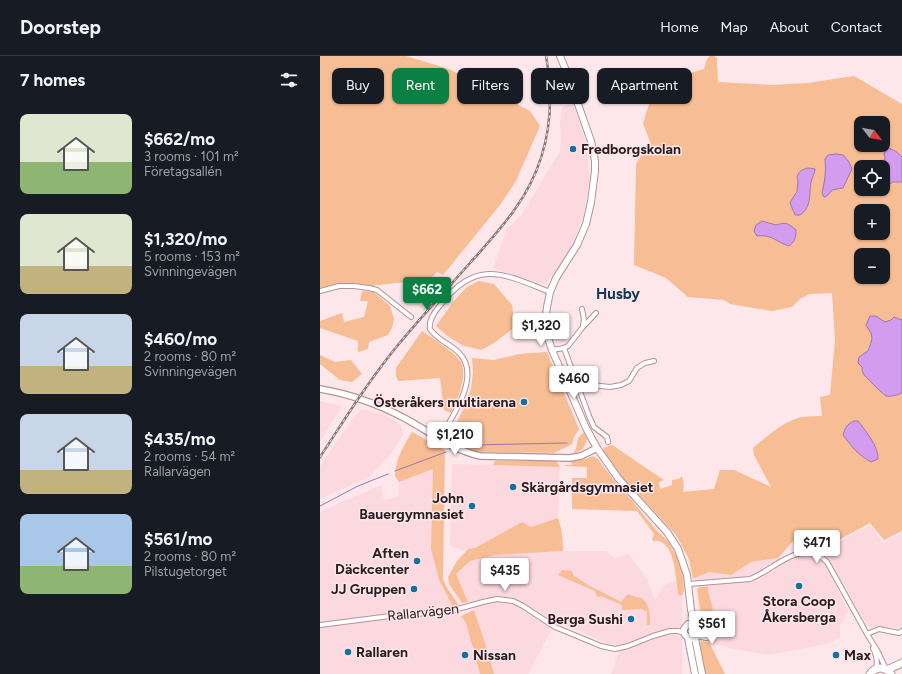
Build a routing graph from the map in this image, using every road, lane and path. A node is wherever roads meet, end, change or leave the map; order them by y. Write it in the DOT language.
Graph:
graph roads {
  1 [pos="560,56"];
  2 [pos="320,291"];
  3 [pos="550,292"];
  4 [pos="582,309"];
  5 [pos="596,313"];
  6 [pos="411,318"];
  7 [pos="582,328"];
  8 [pos="564,348"];
  9 [pos="552,350"];
  10 [pos="654,361"];
  11 [pos="578,386"];
  12 [pos="320,389"];
  13 [pos="439,439"];
  14 [pos="608,442"];
  15 [pos="597,448"];
  16 [pos="689,584"];
  17 [pos="691,610"];
  18 [pos="320,625"];
  19 [pos="697,626"];
  20 [pos="684,631"];
  21 [pos="902,631"];
  22 [pos="867,634"];
  23 [pos="696,637"];
  24 [pos="902,663"];
  25 [pos="888,671"];
  26 [pos="871,672"];
  27 [pos="695,674"];
  28 [pos="702,674"];
  1 -- 3 [label="main road"];
  2 -- 6 [label="street"];
  3 -- 9 [label="main road"];
  3 -- 13 [label="street"];
  4 -- 7 [label="street"];
  5 -- 7 [label="street"];
  7 -- 8 [label="street"];
  8 -- 9 [label="street"];
  8 -- 11 [label="street"];
  9 -- 15 [label="main road"];
  10 -- 11 [label="street"];
  11 -- 14 [label="street"];
  12 -- 13 [label="street"];
  13 -- 15 [label="street"];
  15 -- 16 [label="main road"];
  16 -- 17 [label="main road"];
  16 -- 22 [label="street"];
  17 -- 19 [label="main road"];
  17 -- 20 [label="main road"];
  18 -- 20 [label="street, Rallarvägen"];
  19 -- 20 [label="main road"];
  19 -- 23 [label="main road"];
  19 -- 23 [label="street"];
  20 -- 23 [label="main road"];
  20 -- 27 [label="main road"];
  21 -- 22 [label="street"];
  22 -- 25 [label="street"];
  22 -- 26 [label="street"];
  23 -- 28 [label="main road"];
  24 -- 25 [label="main road"];
  25 -- 26 [label="main road"];
}
